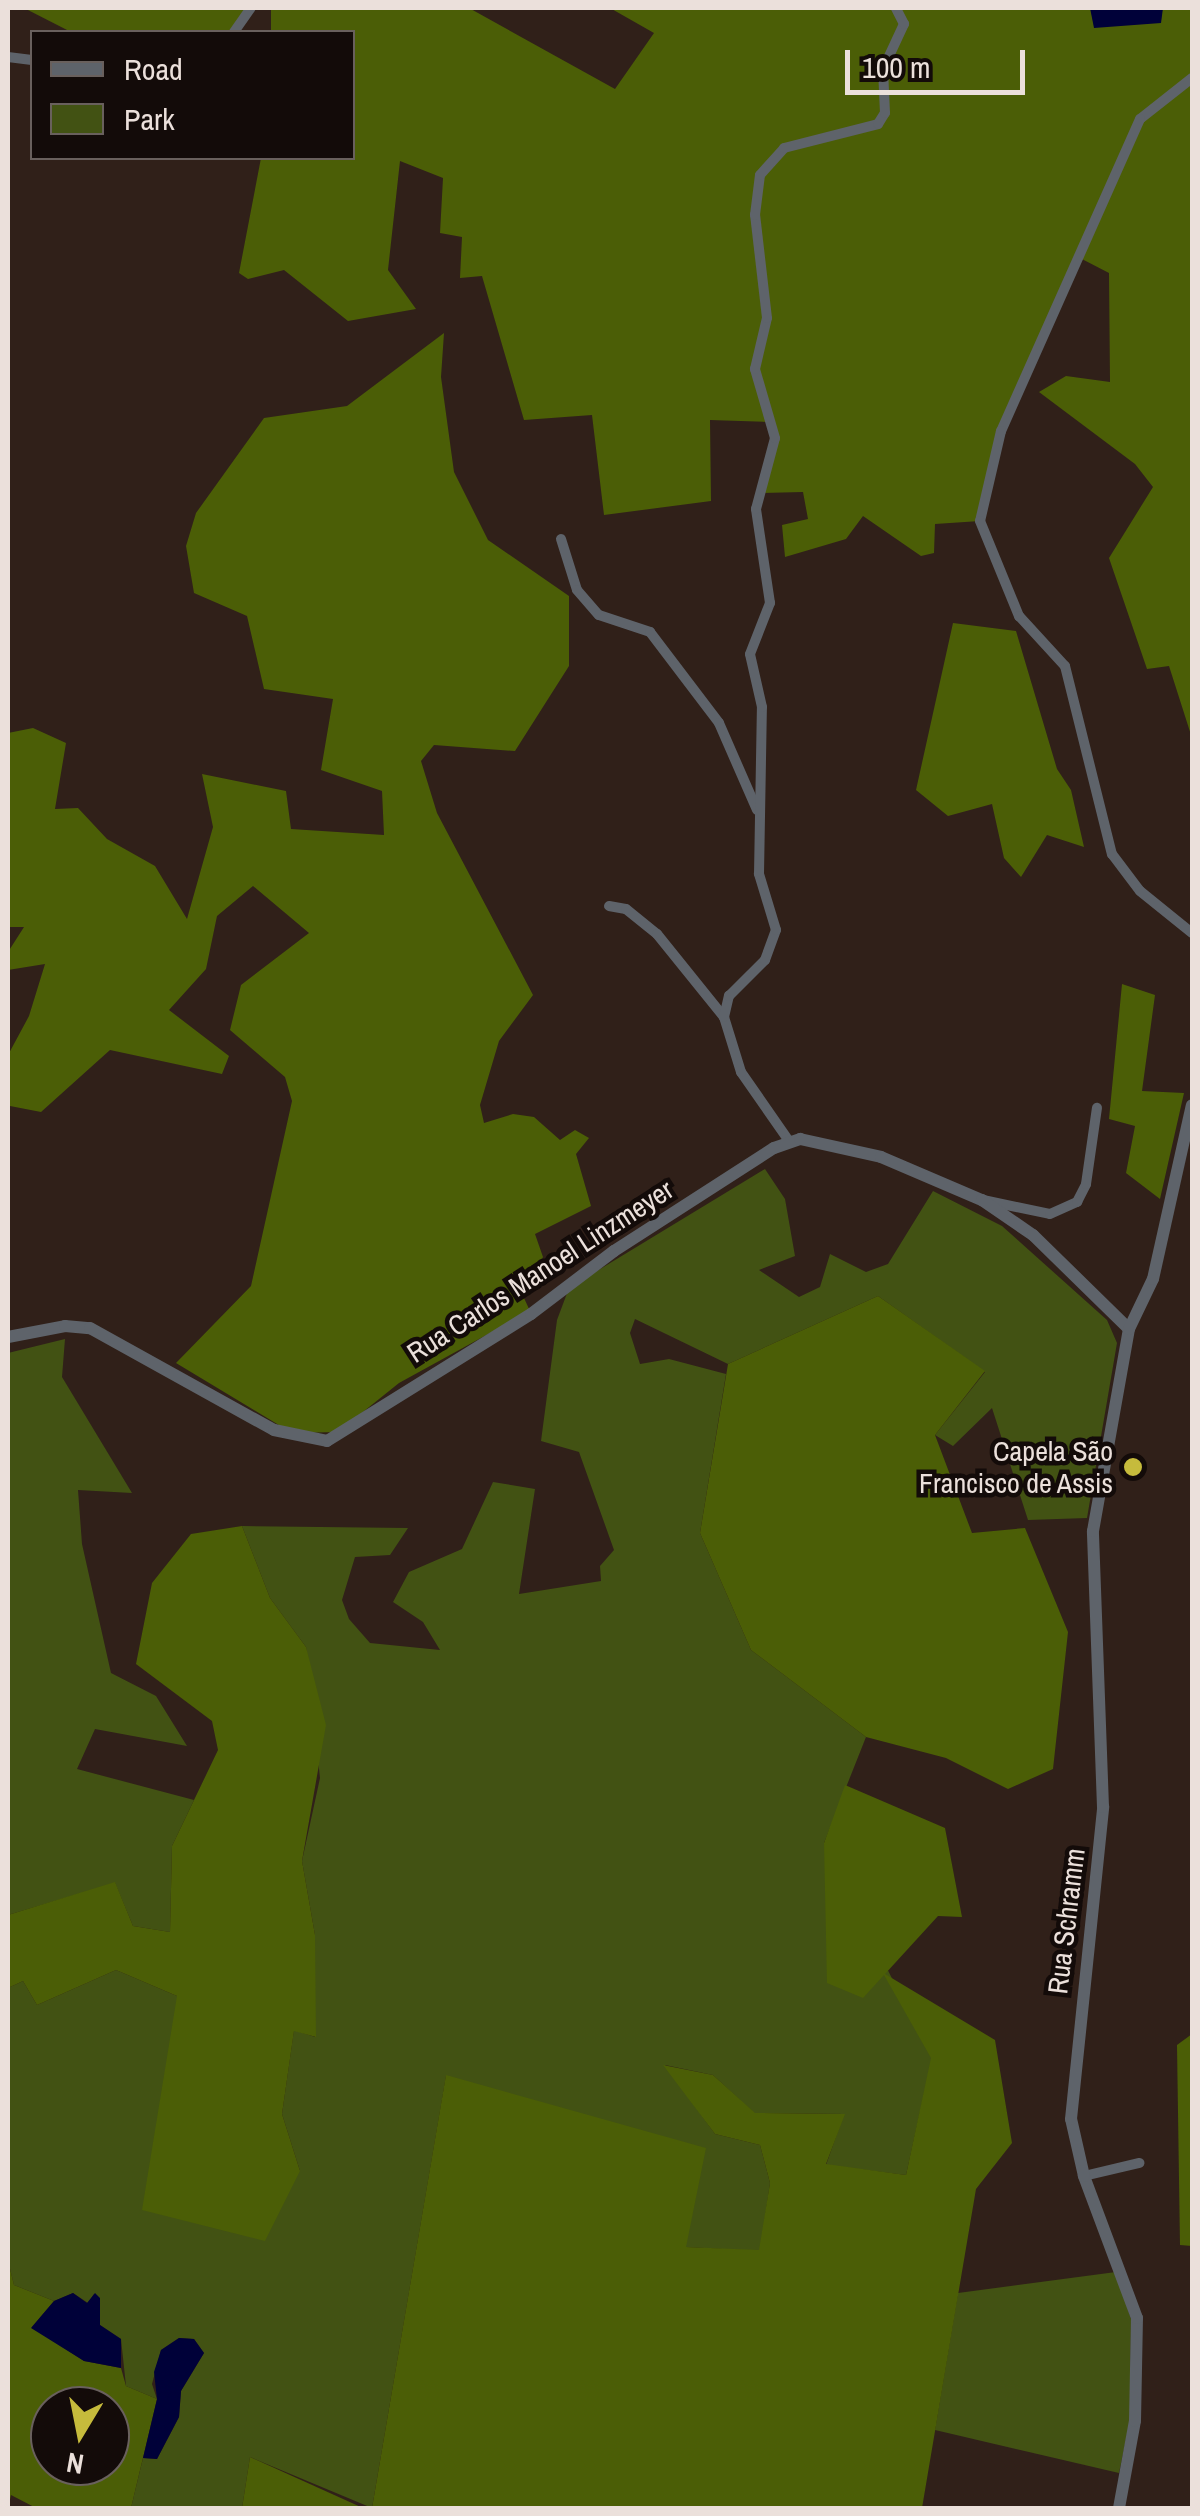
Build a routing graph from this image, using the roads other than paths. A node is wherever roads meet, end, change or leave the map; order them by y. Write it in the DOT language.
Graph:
graph roads {
  1 [pos="251,8"];
  2 [pos="896,8"];
  3 [pos="235,30"];
  4 [pos="1192,78"];
  5 [pos="561,539"];
  6 [pos="758,811"];
  7 [pos="608,906"];
  8 [pos="1192,933"];
  9 [pos="724,1017"];
  10 [pos="1192,1105"];
  11 [pos="1098,1108"];
  12 [pos="789,1141"];
  13 [pos="982,1200"];
  14 [pos="1129,1329"];
  15 [pos="8,1337"];
  16 [pos="1139,2163"];
  17 [pos="1084,2176"];
  18 [pos="1119,2508"];
  1 -- 3 [label="street"];
  2 -- 6 [label="street"];
  4 -- 8 [label="street"];
  5 -- 6 [label="street"];
  6 -- 9 [label="street"];
  7 -- 9 [label="street"];
  9 -- 12 [label="street"];
  10 -- 14 [label="street, Rua Schramm"];
  11 -- 13 [label="street"];
  12 -- 13 [label="street"];
  12 -- 15 [label="street, Rua Carlos Manoel Linzmeyer"];
  13 -- 14 [label="street"];
  14 -- 17 [label="street, Rua Schramm"];
  16 -- 17 [label="street"];
  17 -- 18 [label="street, Rua Schramm"];
}
